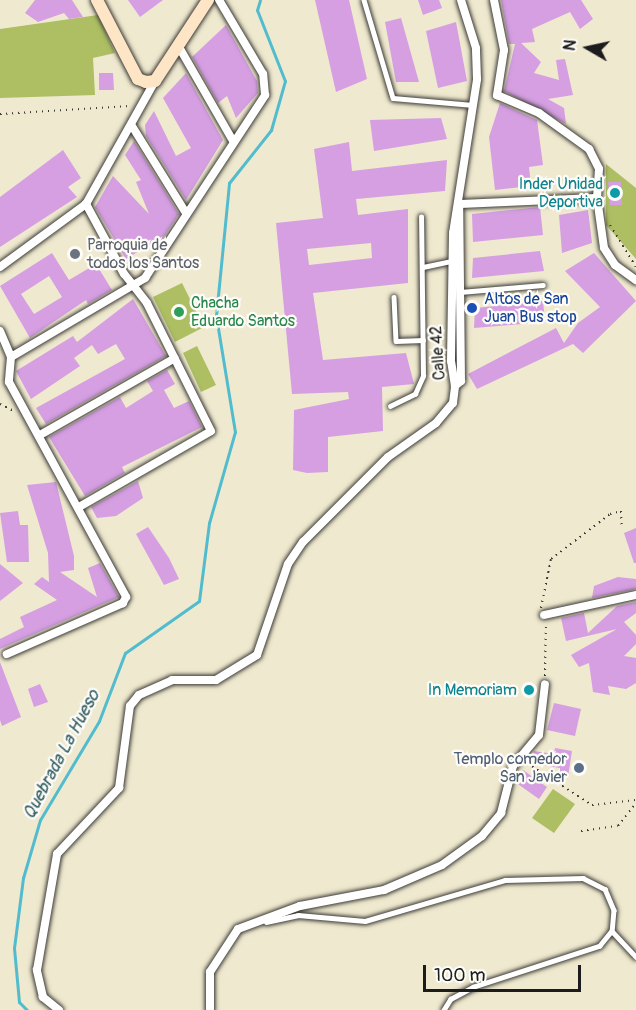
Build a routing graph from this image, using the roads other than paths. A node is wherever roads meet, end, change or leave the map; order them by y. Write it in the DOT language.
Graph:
graph roads {
  1 [pos="97,0"];
  2 [pos="208,0"];
  3 [pos="219,0"];
  4 [pos="364,0"];
  5 [pos="461,0"];
  6 [pos="494,0"];
  7 [pos="179,47"];
  8 [pos="155,81"];
  9 [pos="476,105"];
  10 [pos="132,126"];
  11 [pos="233,141"];
  12 [pos="597,198"];
  13 [pos="86,204"];
  14 [pos="459,204"];
  15 [pos="186,213"];
  16 [pos="421,217"];
  17 [pos="451,261"];
  18 [pos="0,267"];
  19 [pos="423,267"];
  20 [pos="636,280"];
  21 [pos="543,285"];
  22 [pos="135,288"];
  23 [pos="462,291"];
  24 [pos="451,292"];
  25 [pos="394,297"];
  26 [pos="0,331"];
  27 [pos="423,340"];
  28 [pos="11,357"];
  29 [pos="176,358"];
  30 [pos="456,386"];
  31 [pos="390,406"];
  32 [pos="40,435"];
  33 [pos="80,507"];
  34 [pos="636,595"];
  35 [pos="544,615"];
  36 [pos="7,654"];
  37 [pos="545,684"];
  38 [pos="237,929"];
  39 [pos="612,932"];
  40 [pos="636,957"];
  41 [pos="59,1010"];
  42 [pos="210,1010"];
  43 [pos="444,1010"];
  1 -- 8 [label="street"];
  2 -- 7 [label="street"];
  3 -- 11 [label="street"];
  4 -- 9 [label="lane"];
  5 -- 9 [label="street, Calle 42"];
  6 -- 12 [label="street"];
  7 -- 8 [label="street"];
  7 -- 11 [label="street"];
  8 -- 10 [label="street"];
  9 -- 14 [label="street, Calle 42"];
  10 -- 13 [label="street"];
  10 -- 15 [label="street"];
  11 -- 15 [label="street"];
  12 -- 14 [label="street"];
  12 -- 20 [label="street"];
  13 -- 18 [label="street"];
  13 -- 22 [label="street"];
  14 -- 17 [label="street, Calle 42"];
  14 -- 23 [label="street, Calle 42"];
  15 -- 22 [label="street"];
  16 -- 19 [label="lane"];
  17 -- 19 [label="lane"];
  17 -- 24 [label="street, Calle 42"];
  19 -- 27 [label="lane"];
  21 -- 23 [label="lane"];
  22 -- 28 [label="street"];
  22 -- 29 [label="street"];
  23 -- 24 [label="lane"];
  23 -- 30 [label="street, Calle 42"];
  24 -- 30 [label="street, Calle 42"];
  25 -- 27 [label="lane"];
  26 -- 28 [label="street"];
  27 -- 31 [label="lane"];
  28 -- 32 [label="street"];
  29 -- 32 [label="street"];
  29 -- 33 [label="street"];
  30 -- 41 [label="street"];
  32 -- 33 [label="street"];
  33 -- 36 [label="street"];
  34 -- 35 [label="street"];
  37 -- 38 [label="street"];
  38 -- 39 [label="lane"];
  38 -- 42 [label="street"];
  39 -- 40 [label="lane"];
  39 -- 43 [label="lane"];
}
